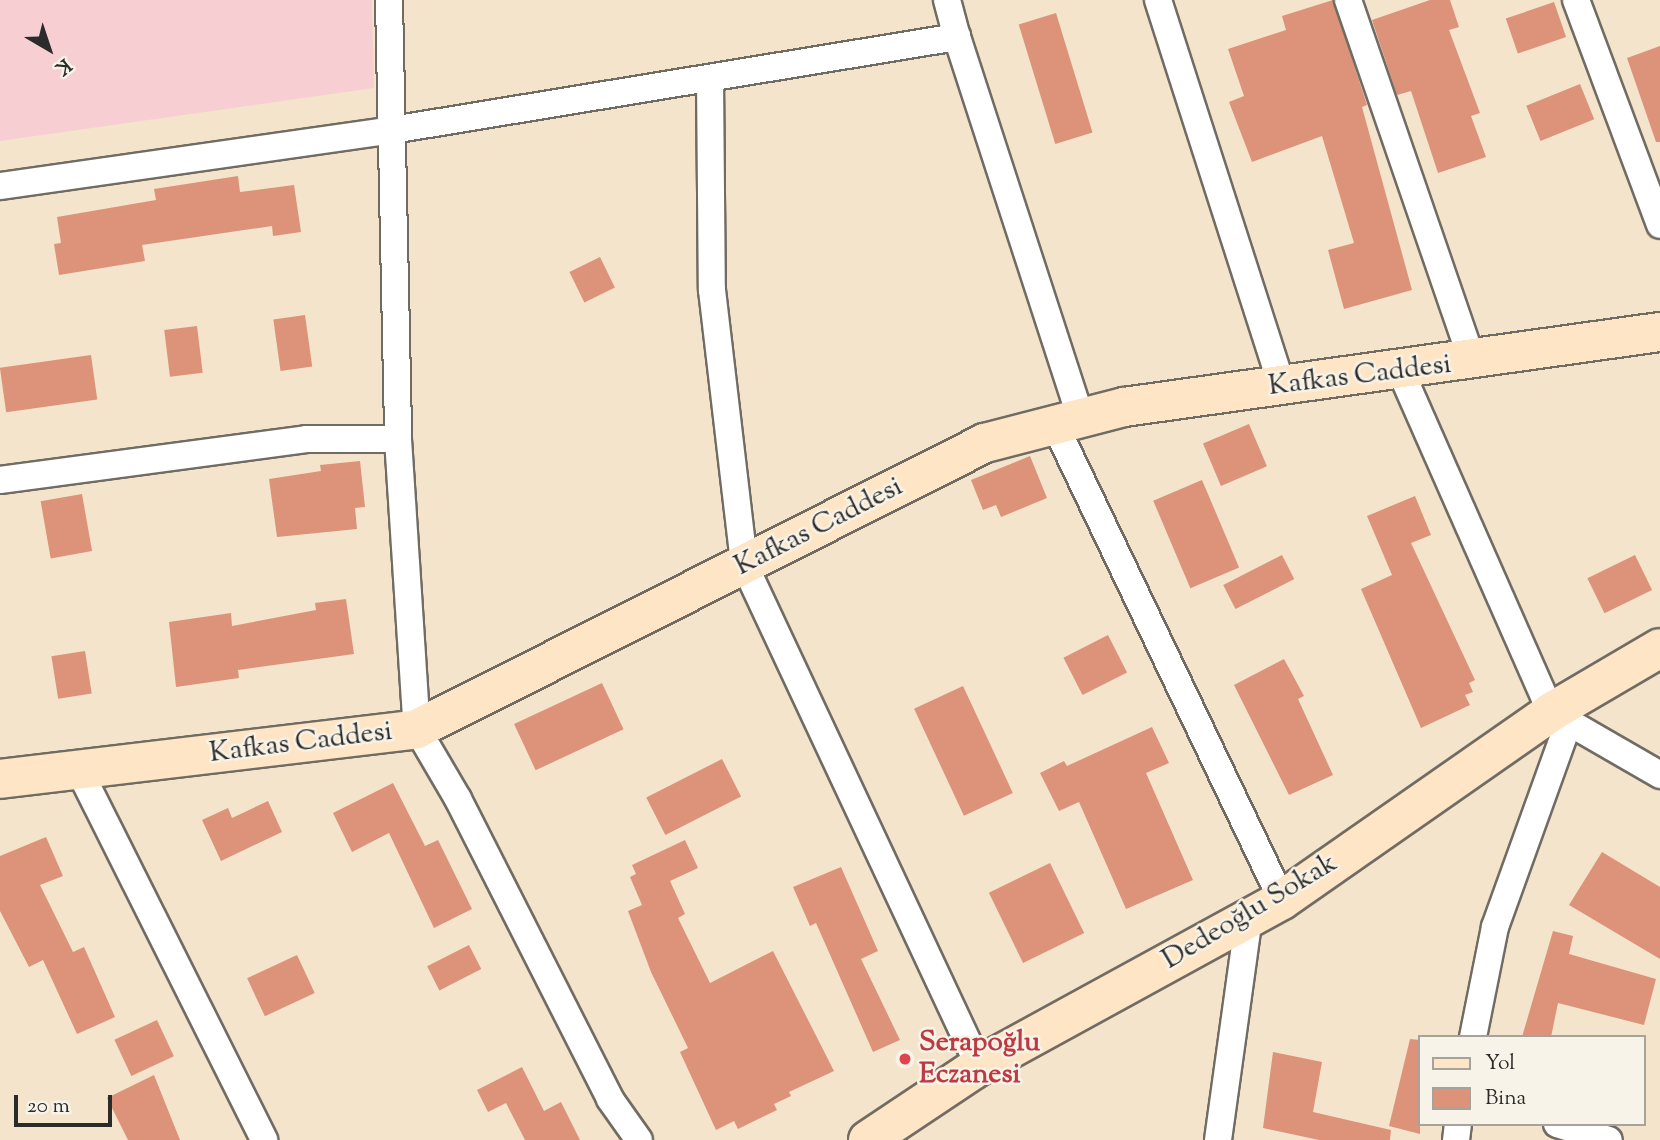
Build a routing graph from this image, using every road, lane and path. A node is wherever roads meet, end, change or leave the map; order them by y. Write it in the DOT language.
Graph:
graph roads {
  1 [pos="390,0"];
  2 [pos="947,0"];
  3 [pos="1158,0"];
  4 [pos="1348,0"];
  5 [pos="1576,0"];
  6 [pos="957,37"];
  7 [pos="710,78"];
  8 [pos="392,130"];
  9 [pos="0,186"];
  10 [pos="1660,225"];
  11 [pos="1660,332"];
  12 [pos="1472,361"];
  13 [pos="1400,370"];
  14 [pos="1282,386"];
  15 [pos="1068,421"];
  16 [pos="398,439"];
  17 [pos="0,480"];
  18 [pos="744,564"];
  19 [pos="1660,648"];
  20 [pos="1560,717"];
  21 [pos="417,729"];
  22 [pos="79,770"];
  23 [pos="1660,775"];
  24 [pos="0,779"];
  25 [pos="1282,900"];
  26 [pos="1249,917"];
  27 [pos="1474,1035"];
  28 [pos="979,1066"];
  29 [pos="1564,1126"];
  30 [pos="889,1134"];
  31 [pos="264,1140"];
  32 [pos="639,1140"];
  33 [pos="1218,1140"];
  34 [pos="1609,1140"];
  1 -- 8 [label="street"];
  2 -- 6 [label="street"];
  3 -- 14 [label="street"];
  4 -- 12 [label="street"];
  5 -- 10 [label="street"];
  6 -- 7 [label="street"];
  6 -- 15 [label="street"];
  7 -- 8 [label="street"];
  7 -- 18 [label="street"];
  8 -- 9 [label="street"];
  8 -- 16 [label="street"];
  11 -- 12 [label="street, Kafkas Caddesi"];
  12 -- 13 [label="street, Kafkas Caddesi"];
  13 -- 14 [label="street, Kafkas Caddesi"];
  13 -- 20 [label="street"];
  14 -- 15 [label="street, Kafkas Caddesi"];
  15 -- 18 [label="street, Kafkas Caddesi"];
  15 -- 25 [label="street"];
  16 -- 17 [label="street"];
  16 -- 21 [label="street"];
  18 -- 21 [label="street, Kafkas Caddesi"];
  18 -- 28 [label="street"];
  19 -- 20 [label="street, Dedeoğlu Sokak"];
  20 -- 23 [label="street"];
  20 -- 25 [label="street, Dedeoğlu Sokak"];
  20 -- 27 [label="street"];
  21 -- 22 [label="street, Kafkas Caddesi"];
  21 -- 32 [label="street"];
  22 -- 24 [label="street, Kafkas Caddesi"];
  22 -- 31 [label="street"];
  25 -- 26 [label="street, Dedeoğlu Sokak"];
  26 -- 28 [label="street, Dedeoğlu Sokak"];
  26 -- 33 [label="street"];
  28 -- 30 [label="street, Dedeoğlu Sokak"];
  29 -- 34 [label="street"];
}
